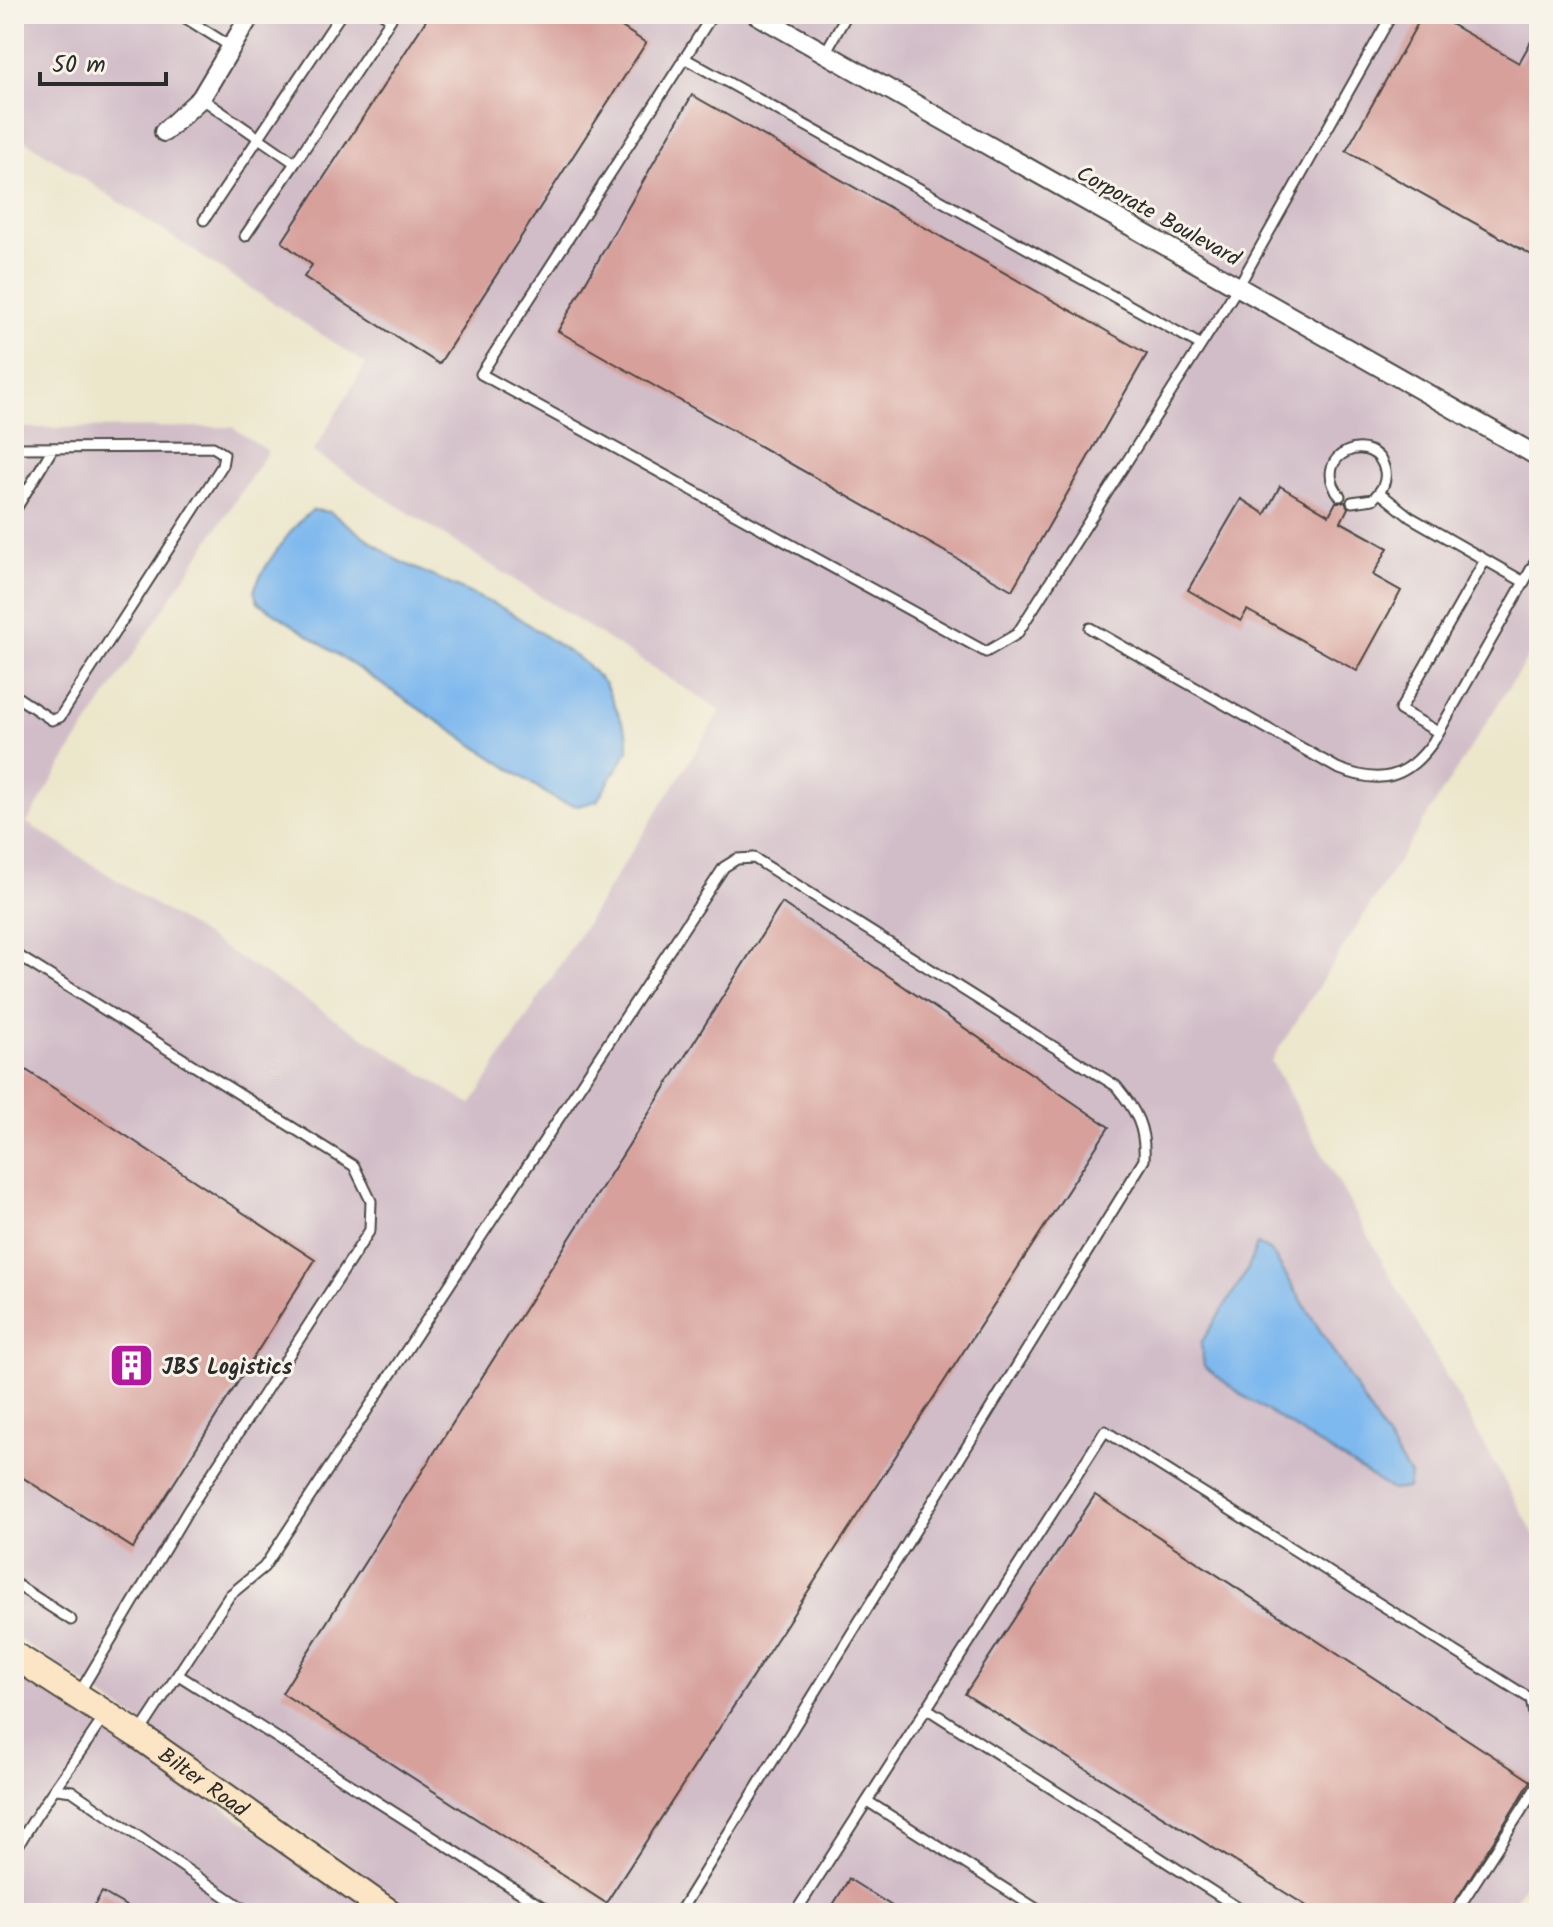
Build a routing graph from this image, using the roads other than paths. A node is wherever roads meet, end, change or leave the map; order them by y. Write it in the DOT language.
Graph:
graph roads {
  1 [pos="179,14"];
  2 [pos="251,14"];
  3 [pos="341,14"];
  4 [pos="713,14"];
  5 [pos="756,14"];
  6 [pos="847,14"];
  7 [pos="1392,14"];
  8 [pos="389,16"];
  9 [pos="233,48"];
  10 [pos="825,53"];
  11 [pos="684,58"];
  12 [pos="201,98"];
  13 [pos="164,132"];
  14 [pos="259,138"];
  15 [pos="295,163"];
  16 [pos="204,220"];
  17 [pos="245,236"];
  18 [pos="1238,287"];
  19 [pos="1201,345"];
  20 [pos="14,448"];
  21 [pos="53,448"];
  22 [pos="1539,457"];
  23 [pos="1380,493"];
  24 [pos="1340,496"];
  25 [pos="1352,502"];
  26 [pos="14,512"];
  27 [pos="1539,555"];
  28 [pos="1485,560"];
  29 [pos="1524,582"];
  30 [pos="1090,628"];
  31 [pos="14,695"];
  32 [pos="1438,732"];
  33 [pos="14,953"];
  34 [pos="14,1583"];
  35 [pos="71,1620"];
  36 [pos="14,1655"];
  37 [pos="180,1676"];
  38 [pos="78,1695"];
  39 [pos="926,1708"];
  40 [pos="106,1714"];
  41 [pos="138,1735"];
  42 [pos="1539,1740"];
  43 [pos="1539,1783"];
  44 [pos="57,1789"];
  45 [pos="867,1801"];
  46 [pos="14,1853"];
  47 [pos="250,1913"];
  48 [pos="390,1913"];
  49 [pos="552,1913"];
  50 [pos="679,1913"];
  51 [pos="795,1913"];
  52 [pos="1043,1913"];
  53 [pos="1246,1913"];
  54 [pos="1455,1913"];
  1 -- 9 [label="lane"];
  2 -- 9 [label="street"];
  3 -- 14 [label="lane"];
  4 -- 11 [label="lane"];
  5 -- 10 [label="street, Corporate Boulevard"];
  6 -- 10 [label="lane"];
  7 -- 18 [label="lane"];
  8 -- 15 [label="lane"];
  9 -- 12 [label="street"];
  10 -- 18 [label="street, Corporate Boulevard"];
  11 -- 19 [label="lane"];
  11 -- 19 [label="lane"];
  12 -- 13 [label="street"];
  12 -- 14 [label="lane"];
  14 -- 15 [label="lane"];
  14 -- 16 [label="lane"];
  15 -- 17 [label="lane"];
  18 -- 19 [label="lane"];
  18 -- 22 [label="street, Corporate Boulevard"];
  20 -- 21 [label="lane"];
  21 -- 26 [label="lane"];
  21 -- 31 [label="lane"];
  23 -- 24 [label="lane"];
  23 -- 25 [label="lane"];
  23 -- 28 [label="lane"];
  27 -- 29 [label="lane"];
  28 -- 29 [label="lane"];
  28 -- 32 [label="lane"];
  29 -- 32 [label="lane"];
  30 -- 32 [label="lane"];
  33 -- 38 [label="lane"];
  34 -- 35 [label="lane"];
  36 -- 38 [label="street, Bilter Road"];
  37 -- 41 [label="lane"];
  37 -- 49 [label="lane"];
  37 -- 50 [label="lane"];
  38 -- 40 [label="street, Bilter Road"];
  39 -- 42 [label="lane"];
  39 -- 45 [label="lane"];
  39 -- 53 [label="lane"];
  40 -- 41 [label="street, Bilter Road"];
  40 -- 44 [label="lane"];
  41 -- 48 [label="street, Bilter Road"];
  43 -- 54 [label="lane"];
  44 -- 46 [label="lane"];
  44 -- 47 [label="lane"];
  45 -- 51 [label="lane"];
  45 -- 52 [label="lane"];
}
